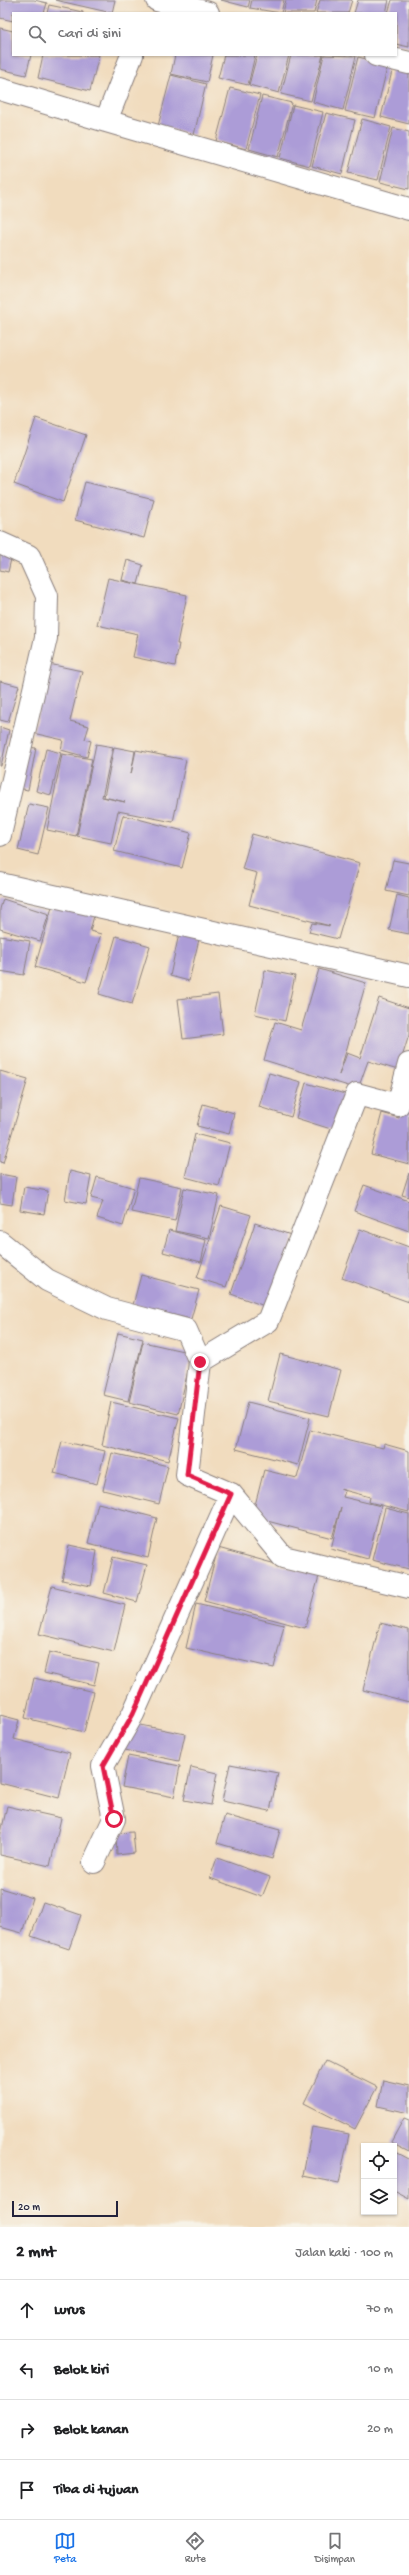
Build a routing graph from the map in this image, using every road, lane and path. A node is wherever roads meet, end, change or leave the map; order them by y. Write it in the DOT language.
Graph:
graph roads {
  1 [pos="156,0"];
  2 [pos="150,12"];
  3 [pos="204,12"];
  4 [pos="132,56"];
  5 [pos="380,56"];
  6 [pos="409,63"];
  7 [pos="0,89"];
  8 [pos="106,121"];
  9 [pos="409,209"];
  10 [pos="0,543"];
  11 [pos="0,835"];
  12 [pos="0,884"];
  13 [pos="409,976"];
  14 [pos="409,1064"];
  15 [pos="0,1242"];
  16 [pos="200,1362"];
  17 [pos="231,1494"];
  18 [pos="409,1588"];
  19 [pos="94,1862"];
  1 -- 2 [label="street"];
  1 -- 3 [label="street"];
  4 -- 8 [label="street"];
  5 -- 6 [label="street"];
  7 -- 8 [label="street"];
  8 -- 9 [label="street"];
  10 -- 11 [label="street"];
  12 -- 13 [label="street"];
  14 -- 16 [label="street"];
  15 -- 16 [label="street"];
  16 -- 17 [label="street"];
  17 -- 18 [label="street"];
  17 -- 19 [label="street"];
}
